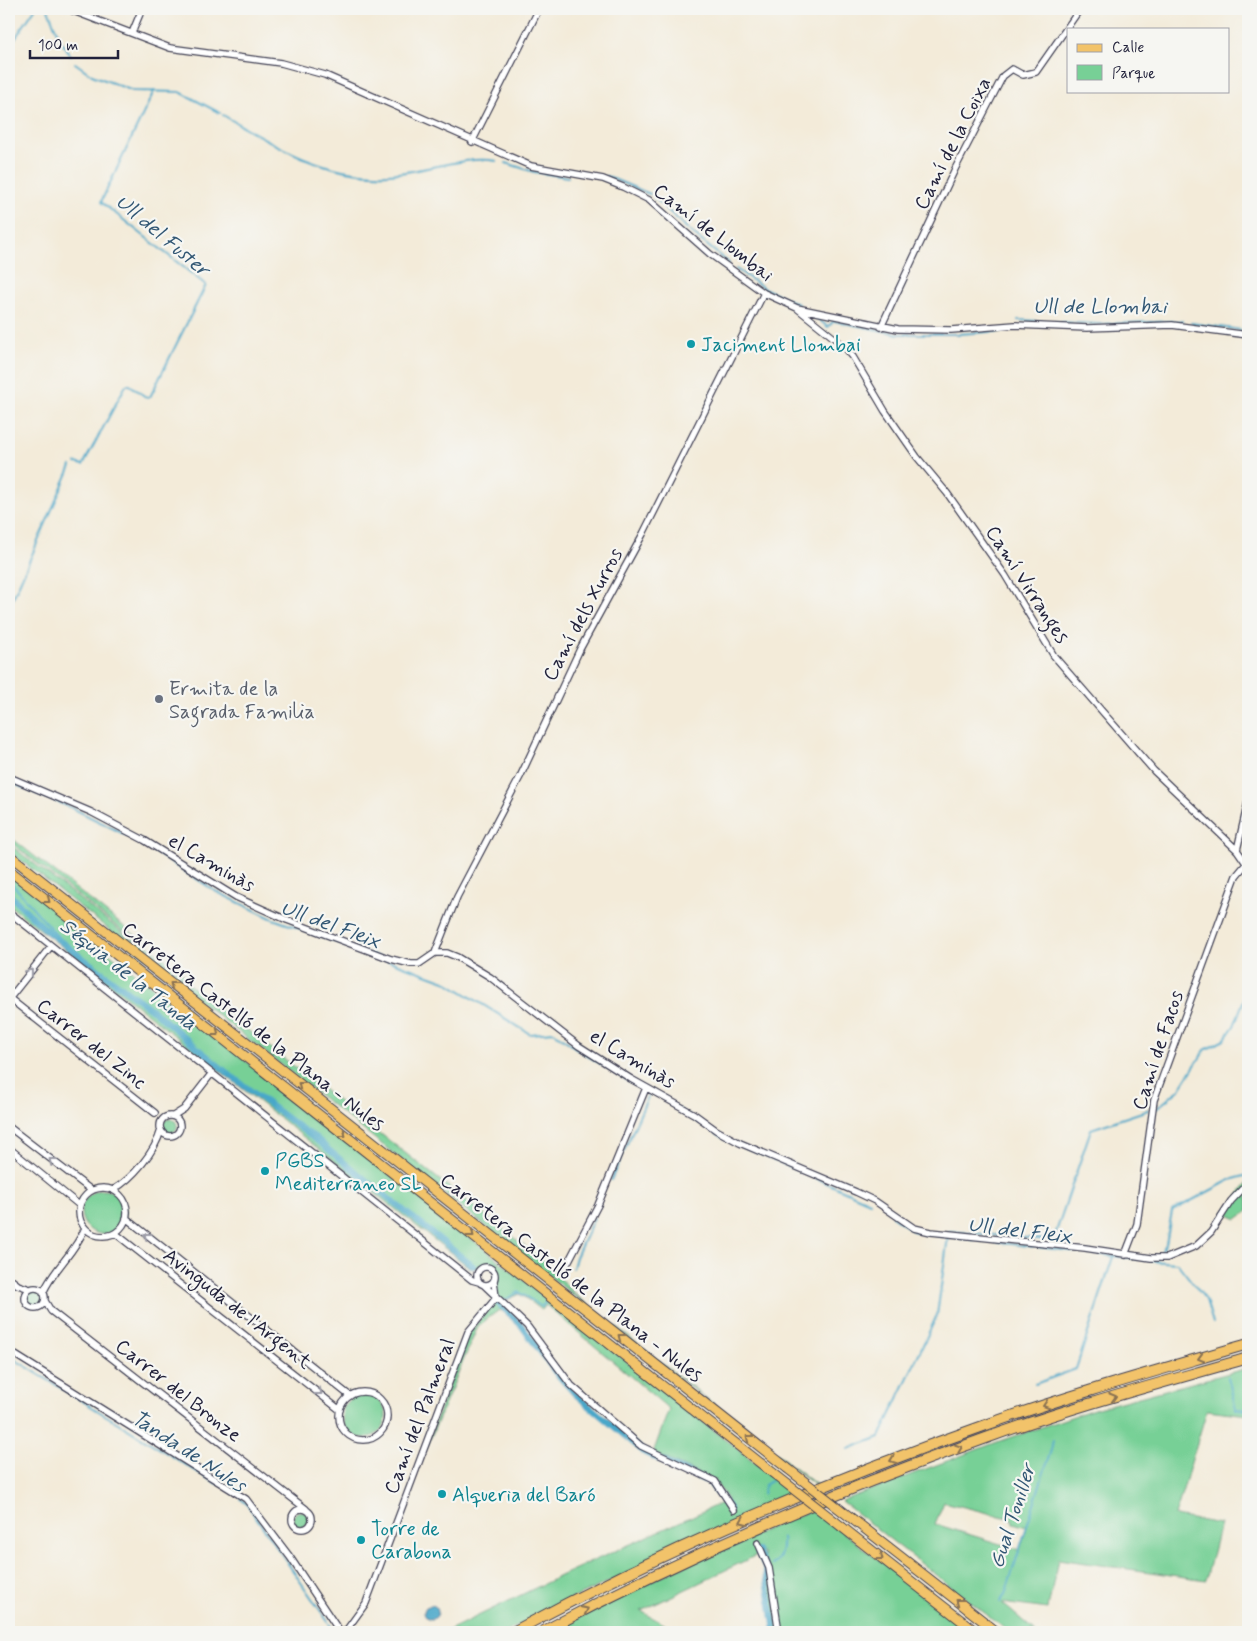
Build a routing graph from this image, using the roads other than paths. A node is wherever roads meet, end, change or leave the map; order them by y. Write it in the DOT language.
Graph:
graph roads {
  1 [pos="68,9"];
  2 [pos="142,9"];
  3 [pos="539,9"];
  4 [pos="1080,9"];
  5 [pos="132,33"];
  6 [pos="472,142"];
  7 [pos="764,293"];
  8 [pos="797,308"];
  9 [pos="881,327"];
  10 [pos="1248,335"];
  11 [pos="9,777"];
  12 [pos="1248,802"];
  13 [pos="1236,850"];
  14 [pos="9,855"];
  15 [pos="1247,865"];
  16 [pos="9,870"];
  17 [pos="9,912"];
  18 [pos="51,946"];
  19 [pos="435,953"];
  20 [pos="9,999"];
  21 [pos="212,1073"];
  22 [pos="646,1088"];
  23 [pos="184,1109"];
  24 [pos="155,1113"];
  25 [pos="173,1116"];
  26 [pos="165,1117"];
  27 [pos="179,1121"];
  28 [pos="9,1127"];
  29 [pos="161,1127"];
  30 [pos="168,1136"];
  31 [pos="158,1142"];
  32 [pos="9,1148"];
  33 [pos="126,1182"];
  34 [pos="1248,1183"];
  35 [pos="91,1190"];
  36 [pos="113,1190"];
  37 [pos="122,1197"];
  38 [pos="79,1205"];
  39 [pos="126,1218"];
  40 [pos="85,1228"];
  41 [pos="91,1233"];
  42 [pos="115,1233"];
  43 [pos="80,1240"];
  44 [pos="1125,1255"];
  45 [pos="459,1269"];
  46 [pos="564,1270"];
  47 [pos="478,1272"];
  48 [pos="9,1278"];
  49 [pos="494,1280"];
  50 [pos="48,1281"];
  51 [pos="482,1284"];
  52 [pos="18,1285"];
  53 [pos="34,1289"];
  54 [pos="44,1293"];
  55 [pos="25,1297"];
  56 [pos="496,1298"];
  57 [pos="44,1300"];
  58 [pos="39,1307"];
  59 [pos="51,1311"];
  60 [pos="1248,1344"];
  61 [pos="9,1351"];
  62 [pos="1248,1358"];
  63 [pos="350,1396"];
  64 [pos="340,1410"];
  65 [pos="286,1496"];
  66 [pos="306,1510"];
  67 [pos="734,1510"];
  68 [pos="294,1512"];
  69 [pos="758,1543"];
  70 [pos="340,1632"];
  71 [pos="345,1632"];
  72 [pos="513,1632"];
  73 [pos="542,1632"];
  74 [pos="779,1632"];
  75 [pos="976,1632"];
  76 [pos="997,1632"];
  1 -- 5 [label="street, Camí de Llombai"];
  2 -- 5 [label="street"];
  3 -- 6 [label="street"];
  4 -- 9 [label="street, Camí de la Coixa"];
  5 -- 6 [label="street, Camí de Llombai"];
  6 -- 7 [label="street, Camí de Llombai"];
  7 -- 8 [label="street, Camí de Llombai"];
  7 -- 19 [label="street, Camí dels Xurros"];
  8 -- 9 [label="street, Camí de Llombai"];
  8 -- 13 [label="street, Camí Virranges"];
  9 -- 10 [label="street, Camí de Llombai"];
  11 -- 19 [label="street, el Caminàs"];
  12 -- 13 [label="street"];
  13 -- 15 [label="street, Camí Virranges"];
  76 -- 14 [label="main road, Carretera Castelló de la Plana - Nules, one-way, bridge"];
  15 -- 44 [label="street, Camí de Facos"];
  16 -- 75 [label="main road, Carretera Castelló de la Plana - Nules, one-way, bridge"];
  17 -- 18 [label="street"];
  20 -- 18 [label="street, one-way"];
  18 -- 21 [label="street"];
  19 -- 22 [label="street, el Caminàs"];
  20 -- 24 [label="street, Carrer del Zinc"];
  21 -- 23 [label="street"];
  21 -- 45 [label="street"];
  22 -- 44 [label="street, el Caminàs"];
  22 -- 46 [label="street"];
  23 -- 25 [label="street"];
  23 -- 27 [label="street"];
  24 -- 26 [label="street, Carrer del Zinc"];
  24 -- 29 [label="street, Carrer del Zinc"];
  25 -- 26 [label="street"];
  25 -- 27 [label="street"];
  26 -- 29 [label="street"];
  27 -- 30 [label="street"];
  35 -- 28 [label="street, one-way"];
  29 -- 30 [label="street"];
  29 -- 31 [label="street"];
  30 -- 31 [label="street"];
  31 -- 33 [label="street"];
  32 -- 38 [label="street"];
  33 -- 36 [label="street"];
  33 -- 37 [label="street"];
  34 -- 44 [label="street, el Caminàs"];
  35 -- 36 [label="street"];
  35 -- 38 [label="street"];
  36 -- 37 [label="street"];
  37 -- 39 [label="street"];
  38 -- 40 [label="street"];
  39 -- 42 [label="street"];
  63 -- 39 [label="street, Avinguda de l'Argent, one-way"];
  40 -- 41 [label="street"];
  40 -- 43 [label="street"];
  41 -- 42 [label="street"];
  41 -- 43 [label="street"];
  42 -- 64 [label="street, Avinguda de l'Argent, one-way"];
  43 -- 50 [label="street"];
  45 -- 47 [label="street"];
  45 -- 51 [label="street"];
  47 -- 49 [label="street"];
  47 -- 51 [label="street"];
  48 -- 52 [label="street"];
  49 -- 51 [label="street"];
  49 -- 56 [label="street"];
  50 -- 53 [label="street"];
  50 -- 54 [label="street"];
  51 -- 56 [label="street"];
  52 -- 53 [label="street"];
  52 -- 55 [label="street"];
  53 -- 54 [label="street"];
  53 -- 55 [label="street"];
  54 -- 57 [label="street"];
  55 -- 58 [label="street"];
  56 -- 67 [label="street"];
  56 -- 71 [label="street, Camí del Palmeral"];
  57 -- 58 [label="street"];
  57 -- 59 [label="street, Carrer del Bronze"];
  58 -- 59 [label="street, Carrer del Bronze"];
  59 -- 65 [label="street, Carrer del Bronze"];
  60 -- 72 [label="highway, one-way"];
  61 -- 70 [label="street"];
  73 -- 62 [label="highway, one-way"];
  63 -- 64 [label="street"];
  63 -- 64 [label="street"];
  65 -- 66 [label="street, Carrer del Bronze"];
  65 -- 68 [label="street, Carrer del Bronze"];
  66 -- 68 [label="street"];
  66 -- 68 [label="street"];
  69 -- 74 [label="street"];
}
